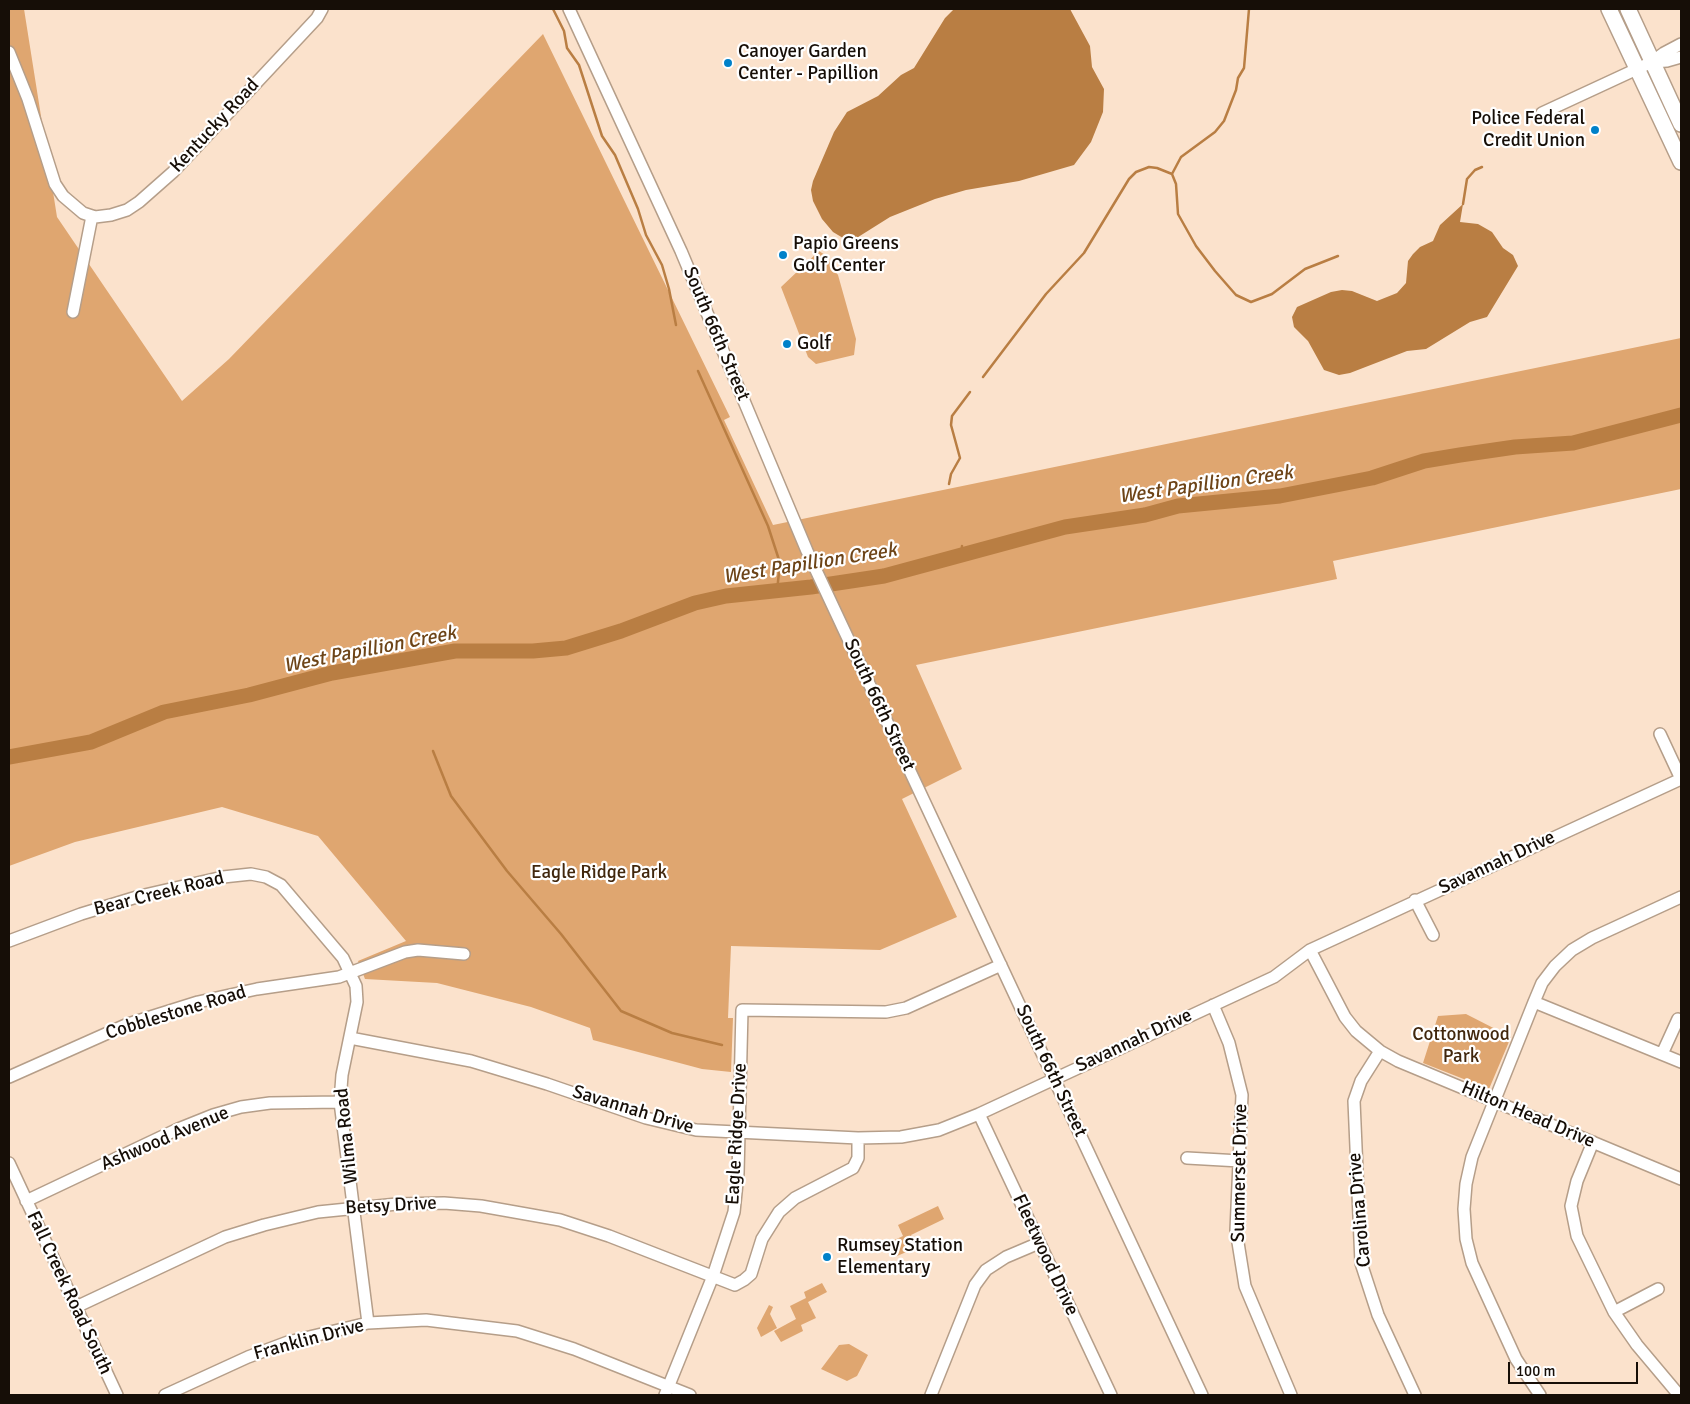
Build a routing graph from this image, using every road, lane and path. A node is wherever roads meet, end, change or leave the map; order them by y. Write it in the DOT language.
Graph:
graph roads {
  1 [pos="322,9"];
  2 [pos="569,9"];
  3 [pos="1609,9"];
  4 [pos="1628,9"];
  5 [pos="1681,44"];
  6 [pos="9,52"];
  7 [pos="1681,57"];
  8 [pos="1652,62"];
  9 [pos="1638,69"];
  10 [pos="1542,113"];
  11 [pos="1681,124"];
  12 [pos="1681,162"];
  13 [pos="92,216"];
  14 [pos="73,312"];
  15 [pos="1660,734"];
  16 [pos="1681,779"];
  17 [pos="1681,897"];
  18 [pos="1416,900"];
  19 [pos="302,908"];
  20 [pos="1434,935"];
  21 [pos="9,941"];
  22 [pos="1310,950"];
  23 [pos="464,954"];
  24 [pos="1000,965"];
  25 [pos="351,974"];
  26 [pos="1534,1002"];
  27 [pos="1213,1005"];
  28 [pos="1678,1019"];
  29 [pos="350,1038"];
  30 [pos="1380,1051"];
  31 [pos="1662,1054"];
  32 [pos="1681,1062"];
  33 [pos="9,1077"];
  34 [pos="1055,1078"];
  35 [pos="1495,1100"];
  36 [pos="340,1102"];
  37 [pos="979,1114"];
  38 [pos="739,1133"];
  39 [pos="858,1138"];
  40 [pos="1593,1142"];
  41 [pos="1187,1158"];
  42 [pos="1240,1162"];
  43 [pos="9,1163"];
  44 [pos="1681,1179"];
  45 [pos="26,1201"];
  46 [pos="355,1207"];
  47 [pos="1039,1242"];
  48 [pos="713,1276"];
  49 [pos="1658,1289"];
  50 [pos="76,1307"];
  51 [pos="1614,1312"];
  52 [pos="368,1323"];
  53 [pos="666,1391"];
  54 [pos="117,1395"];
  55 [pos="165,1395"];
  56 [pos="690,1395"];
  57 [pos="931,1395"];
  58 [pos="1111,1395"];
  59 [pos="1202,1395"];
  60 [pos="1291,1395"];
  61 [pos="1415,1395"];
  62 [pos="1540,1395"];
  63 [pos="1680,1395"];
  1 -- 13 [label="street, Kentucky Road"];
  2 -- 24 [label="street, South 66th Street"];
  3 -- 9 [label="main road"];
  4 -- 8 [label="main road"];
  5 -- 8 [label="street"];
  6 -- 13 [label="street"];
  7 -- 8 [label="street"];
  8 -- 9 [label="street"];
  8 -- 11 [label="main road"];
  9 -- 10 [label="street"];
  9 -- 12 [label="main road"];
  13 -- 14 [label="street"];
  15 -- 16 [label="street"];
  16 -- 18 [label="street, Savannah Drive"];
  17 -- 26 [label="street"];
  18 -- 20 [label="street"];
  18 -- 22 [label="street, Savannah Drive"];
  19 -- 21 [label="street, Bear Creek Road"];
  19 -- 25 [label="street, Wilma Road"];
  22 -- 27 [label="street, Savannah Drive"];
  22 -- 30 [label="street, Hilton Head Drive"];
  23 -- 25 [label="street, Cobblestone Road"];
  24 -- 34 [label="street, South 66th Street"];
  24 -- 38 [label="street, Eagle Ridge Drive"];
  25 -- 29 [label="street, Wilma Road"];
  25 -- 33 [label="street, Cobblestone Road"];
  26 -- 31 [label="street"];
  26 -- 35 [label="street"];
  27 -- 34 [label="street, Savannah Drive"];
  27 -- 42 [label="street, Summerset Drive"];
  28 -- 31 [label="street"];
  29 -- 36 [label="street, Wilma Road"];
  29 -- 38 [label="street, Savannah Drive"];
  30 -- 35 [label="street, Hilton Head Drive"];
  30 -- 61 [label="street, Carolina Drive"];
  31 -- 32 [label="street"];
  34 -- 37 [label="street, Savannah Drive"];
  34 -- 59 [label="street, South 66th Street"];
  35 -- 40 [label="street, Hilton Head Drive"];
  35 -- 62 [label="street"];
  36 -- 45 [label="street, Ashwood Avenue"];
  36 -- 46 [label="street, Wilma Road"];
  37 -- 39 [label="street, Savannah Drive"];
  37 -- 47 [label="street, Fleetwood Drive"];
  38 -- 39 [label="street, Savannah Drive"];
  38 -- 48 [label="street, Eagle Ridge Drive"];
  39 -- 48 [label="street, Betsy Drive"];
  40 -- 44 [label="street, Hilton Head Drive"];
  40 -- 51 [label="street"];
  41 -- 42 [label="street"];
  42 -- 60 [label="street, Summerset Drive"];
  43 -- 45 [label="street, Fall Creek Road South"];
  45 -- 50 [label="street, Fall Creek Road South"];
  46 -- 48 [label="street, Betsy Drive"];
  46 -- 50 [label="street, Betsy Drive"];
  46 -- 52 [label="street, Wilma Road"];
  47 -- 57 [label="street"];
  47 -- 58 [label="street, Fleetwood Drive"];
  48 -- 53 [label="street, Eagle Ridge Drive"];
  49 -- 51 [label="street"];
  50 -- 54 [label="street, Fall Creek Road South"];
  51 -- 63 [label="street"];
  52 -- 53 [label="street, Franklin Drive"];
  52 -- 55 [label="street, Franklin Drive"];
  53 -- 56 [label="street, Franklin Drive"];
}
